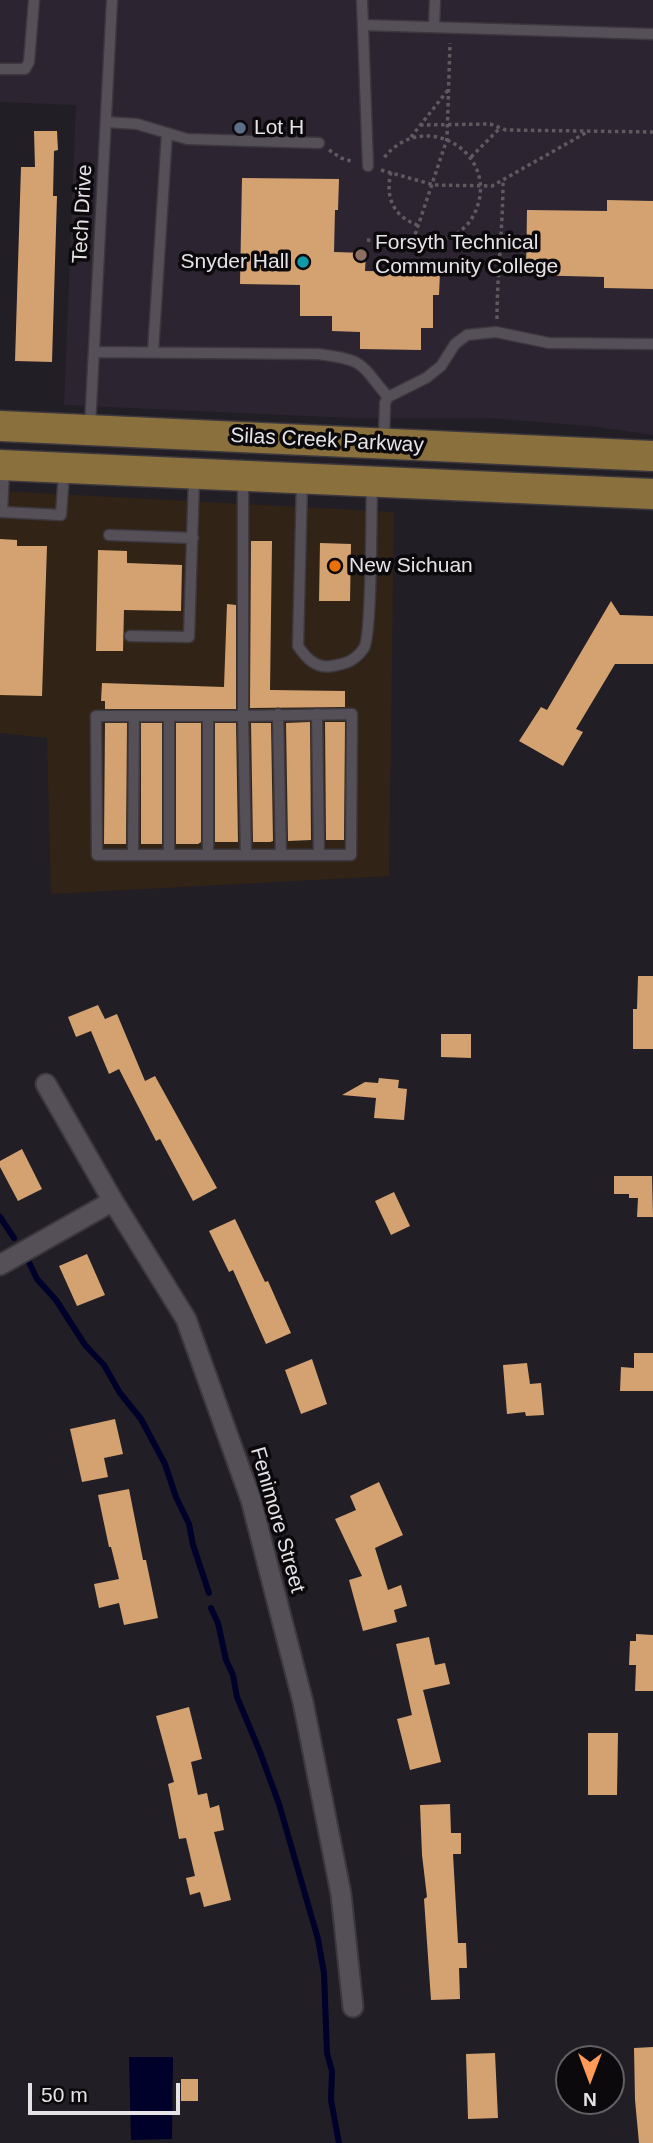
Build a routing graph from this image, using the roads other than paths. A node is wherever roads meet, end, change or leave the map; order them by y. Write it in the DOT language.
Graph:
graph roads {
  1 [pos="34,0"];
  2 [pos="112,0"];
  3 [pos="362,0"];
  4 [pos="435,0"];
  5 [pos="363,25"];
  6 [pos="434,27"];
  7 [pos="653,34"];
  8 [pos="0,69"];
  9 [pos="106,122"];
  10 [pos="167,133"];
  11 [pos="319,144"];
  12 [pos="368,166"];
  13 [pos="653,344"];
  14 [pos="95,352"];
  15 [pos="153,352"];
  16 [pos="388,397"];
  17 [pos="0,426"];
  18 [pos="90,430"];
  19 [pos="384,443"];
  20 [pos="653,456"];
  21 [pos="2,459"];
  22 [pos="64,468"];
  23 [pos="194,474"];
  24 [pos="243,476"];
  25 [pos="302,478"];
  26 [pos="372,481"];
  27 [pos="653,494"];
  28 [pos="109,535"];
  29 [pos="193,538"];
  30 [pos="130,636"];
  31 [pos="278,714"];
  32 [pos="317,714"];
  33 [pos="134,716"];
  34 [pos="169,716"];
  35 [pos="243,716"];
  36 [pos="208,717"];
  37 [pos="133,855"];
  38 [pos="169,855"];
  39 [pos="208,855"];
  40 [pos="246,855"];
  41 [pos="281,855"];
  42 [pos="319,855"];
  43 [pos="46,1084"];
  44 [pos="113,1201"];
  45 [pos="0,1265"];
  46 [pos="353,2007"];
  1 -- 8 [label="lane"];
  2 -- 9 [label="lane, Tech Drive"];
  3 -- 5 [label="lane"];
  4 -- 6 [label="lane"];
  5 -- 6 [label="lane"];
  5 -- 12 [label="lane"];
  6 -- 7 [label="lane"];
  9 -- 10 [label="lane"];
  9 -- 14 [label="lane, Tech Drive"];
  10 -- 11 [label="lane"];
  10 -- 15 [label="lane"];
  13 -- 16 [label="lane"];
  14 -- 15 [label="lane"];
  14 -- 18 [label="lane, Tech Drive"];
  15 -- 16 [label="lane"];
  16 -- 19 [label="lane"];
  17 -- 18 [label="main road, Silas Creek Parkway"];
  18 -- 19 [label="main road, Silas Creek Parkway"];
  18 -- 21 [label="main road"];
  19 -- 20 [label="main road, Silas Creek Parkway"];
  21 -- 22 [label="main road, Silas Creek Parkway"];
  21 -- 22 [label="lane"];
  22 -- 23 [label="main road, Silas Creek Parkway"];
  23 -- 24 [label="main road, Silas Creek Parkway"];
  23 -- 29 [label="lane"];
  24 -- 25 [label="main road, Silas Creek Parkway"];
  24 -- 35 [label="lane"];
  25 -- 26 [label="main road, Silas Creek Parkway"];
  25 -- 26 [label="lane"];
  26 -- 27 [label="main road, Silas Creek Parkway"];
  28 -- 29 [label="lane"];
  29 -- 30 [label="lane"];
  31 -- 32 [label="lane"];
  31 -- 35 [label="lane"];
  31 -- 41 [label="lane"];
  32 -- 42 [label="lane"];
  32 -- 42 [label="lane"];
  33 -- 34 [label="lane"];
  33 -- 37 [label="lane"];
  33 -- 37 [label="lane"];
  34 -- 36 [label="lane"];
  34 -- 38 [label="lane"];
  35 -- 36 [label="lane"];
  35 -- 40 [label="lane"];
  36 -- 39 [label="lane"];
  37 -- 38 [label="lane"];
  38 -- 39 [label="lane"];
  39 -- 40 [label="lane"];
  40 -- 41 [label="lane"];
  41 -- 42 [label="lane"];
  43 -- 44 [label="street, Fenimore Street"];
  44 -- 45 [label="street"];
  44 -- 46 [label="street, Fenimore Street"];
}
